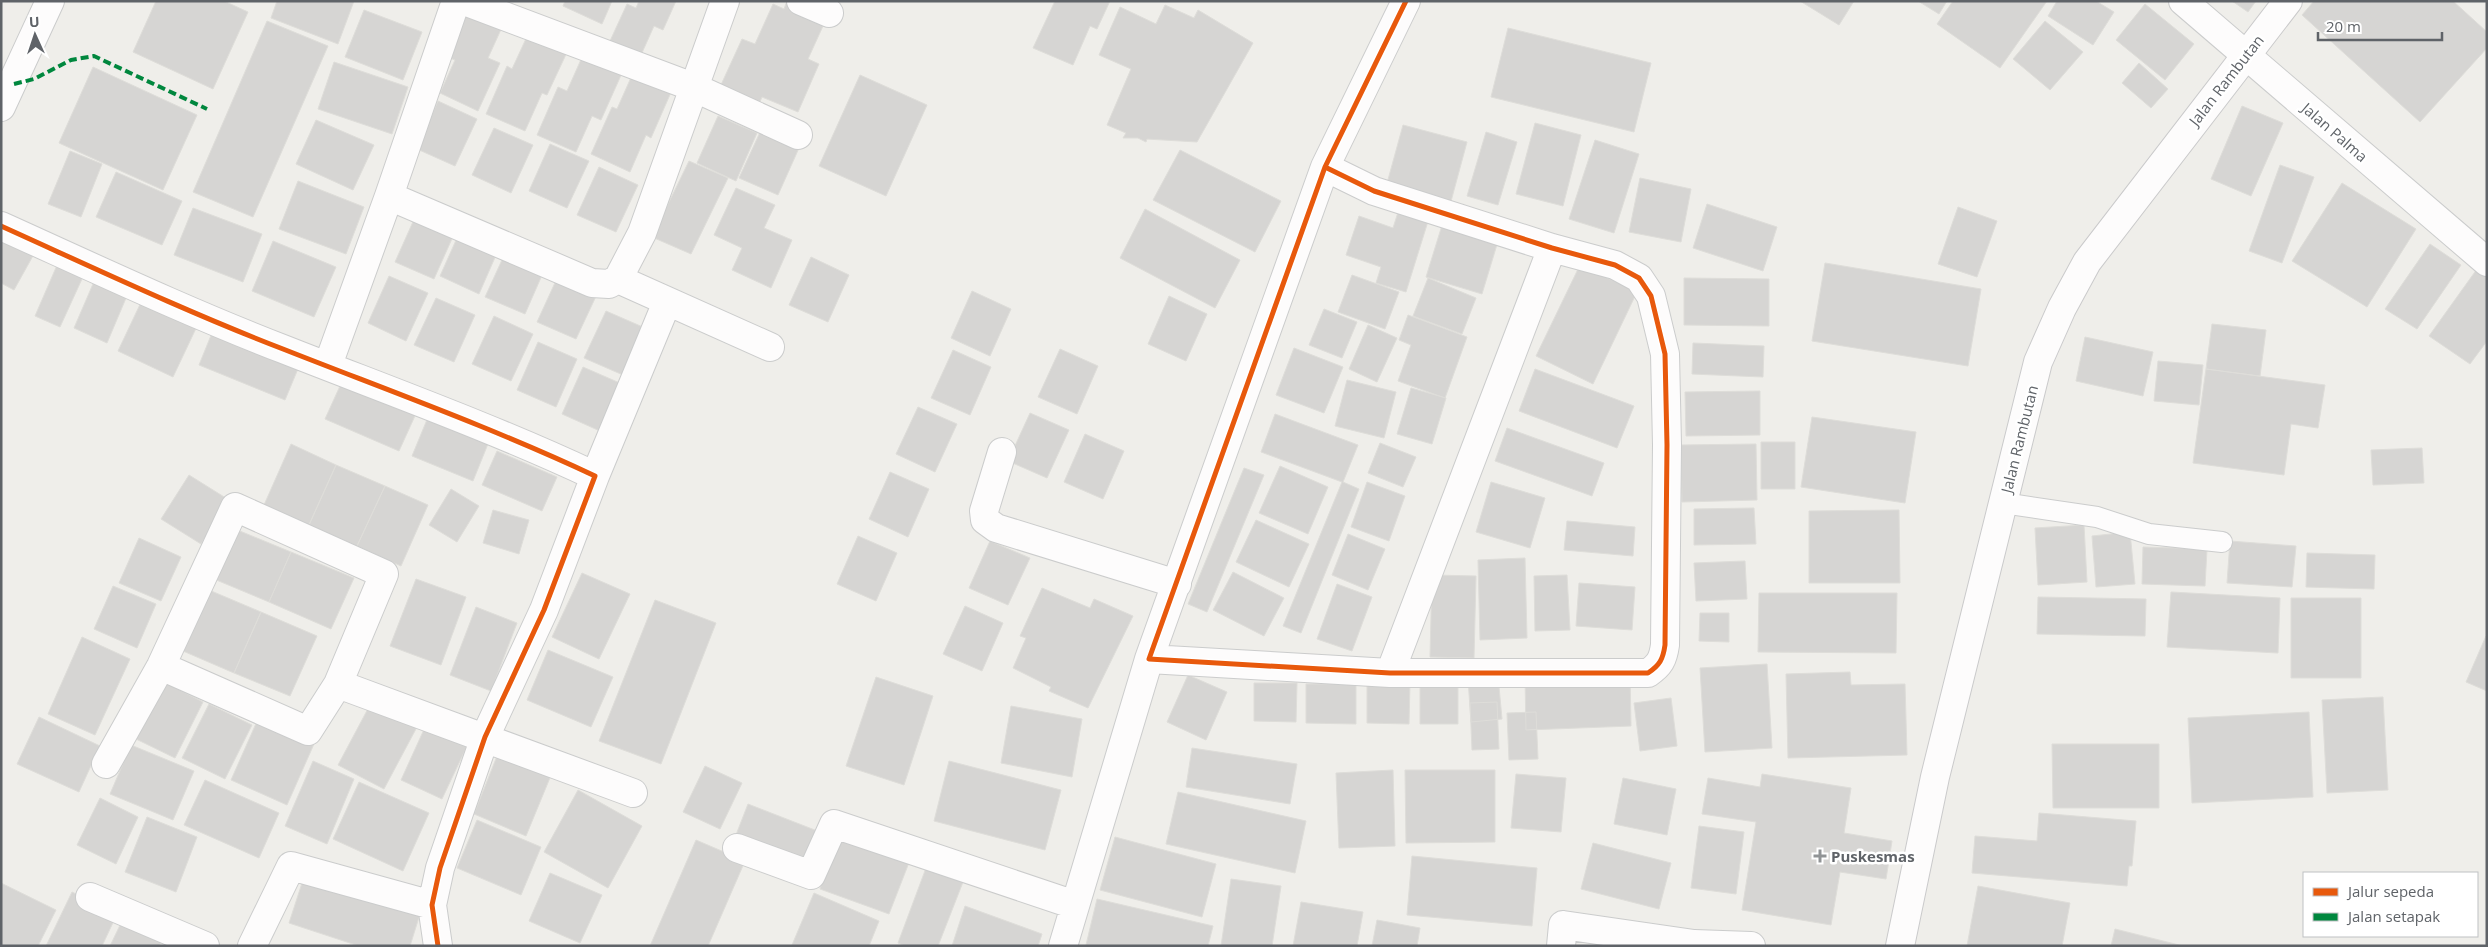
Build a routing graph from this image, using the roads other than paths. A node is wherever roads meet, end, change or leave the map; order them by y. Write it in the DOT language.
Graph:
graph roads {
  1 [pos="50,1"];
  2 [pos="456,1"];
  3 [pos="464,1"];
  4 [pos="725,1"];
  5 [pos="801,1"];
  6 [pos="1406,1"];
  7 [pos="2183,1"];
  8 [pos="2288,1"];
  9 [pos="829,13"];
  10 [pos="2245,55"];
  11 [pos="693,87"];
  12 [pos="5,89"];
  13 [pos="798,135"];
  14 [pos="1325,167"];
  15 [pos="389,196"];
  16 [pos="1,226"];
  17 [pos="1552,248"];
  18 [pos="2487,262"];
  19 [pos="618,279"];
  20 [pos="667,302"];
  21 [pos="770,347"];
  22 [pos="328,365"];
  23 [pos="1002,452"];
  24 [pos="595,476"];
  25 [pos="2003,502"];
  26 [pos="2222,542"];
  27 [pos="1177,584"];
  28 [pos="1149,659"];
  29 [pos="161,666"];
  30 [pos="1390,673"];
  31 [pos="338,684"];
  32 [pos="485,737"];
  33 [pos="106,764"];
  34 [pos="633,793"];
  35 [pos="737,848"];
  36 [pos="90,897"];
  37 [pos="432,905"];
  38 [pos="1075,906"];
  39 [pos="204,946"];
  40 [pos="252,946"];
  41 [pos="438,946"];
  42 [pos="1063,946"];
  43 [pos="1561,946"];
  44 [pos="1751,946"];
  45 [pos="1900,946"];
  1 -- 12 [label="street"];
  2 -- 15 [label="street"];
  3 -- 11 [label="street"];
  4 -- 11 [label="street"];
  5 -- 9 [label="street"];
  6 -- 14 [label="street"];
  7 -- 10 [label="street, Jalan Palma"];
  8 -- 10 [label="street, Jalan Rambutan"];
  10 -- 18 [label="street, Jalan Palma"];
  10 -- 25 [label="street, Jalan Rambutan"];
  11 -- 13 [label="street"];
  11 -- 19 [label="street"];
  14 -- 17 [label="street"];
  14 -- 27 [label="street"];
  15 -- 19 [label="street"];
  15 -- 22 [label="street"];
  16 -- 22 [label="street"];
  17 -- 30 [label="street"];
  17 -- 30 [label="street"];
  19 -- 20 [label="street"];
  20 -- 21 [label="street"];
  20 -- 24 [label="street"];
  22 -- 24 [label="street"];
  23 -- 27 [label="street"];
  24 -- 32 [label="street"];
  25 -- 26 [label="lane"];
  25 -- 45 [label="street, Jalan Rambutan"];
  27 -- 28 [label="street"];
  28 -- 30 [label="street"];
  28 -- 38 [label="street"];
  29 -- 31 [label="street"];
  29 -- 31 [label="street"];
  29 -- 33 [label="street"];
  31 -- 32 [label="street"];
  32 -- 34 [label="street"];
  32 -- 37 [label="street"];
  35 -- 38 [label="street"];
  36 -- 39 [label="street"];
  37 -- 40 [label="street"];
  37 -- 41 [label="street"];
  38 -- 42 [label="street"];
  43 -- 44 [label="street"];
}
